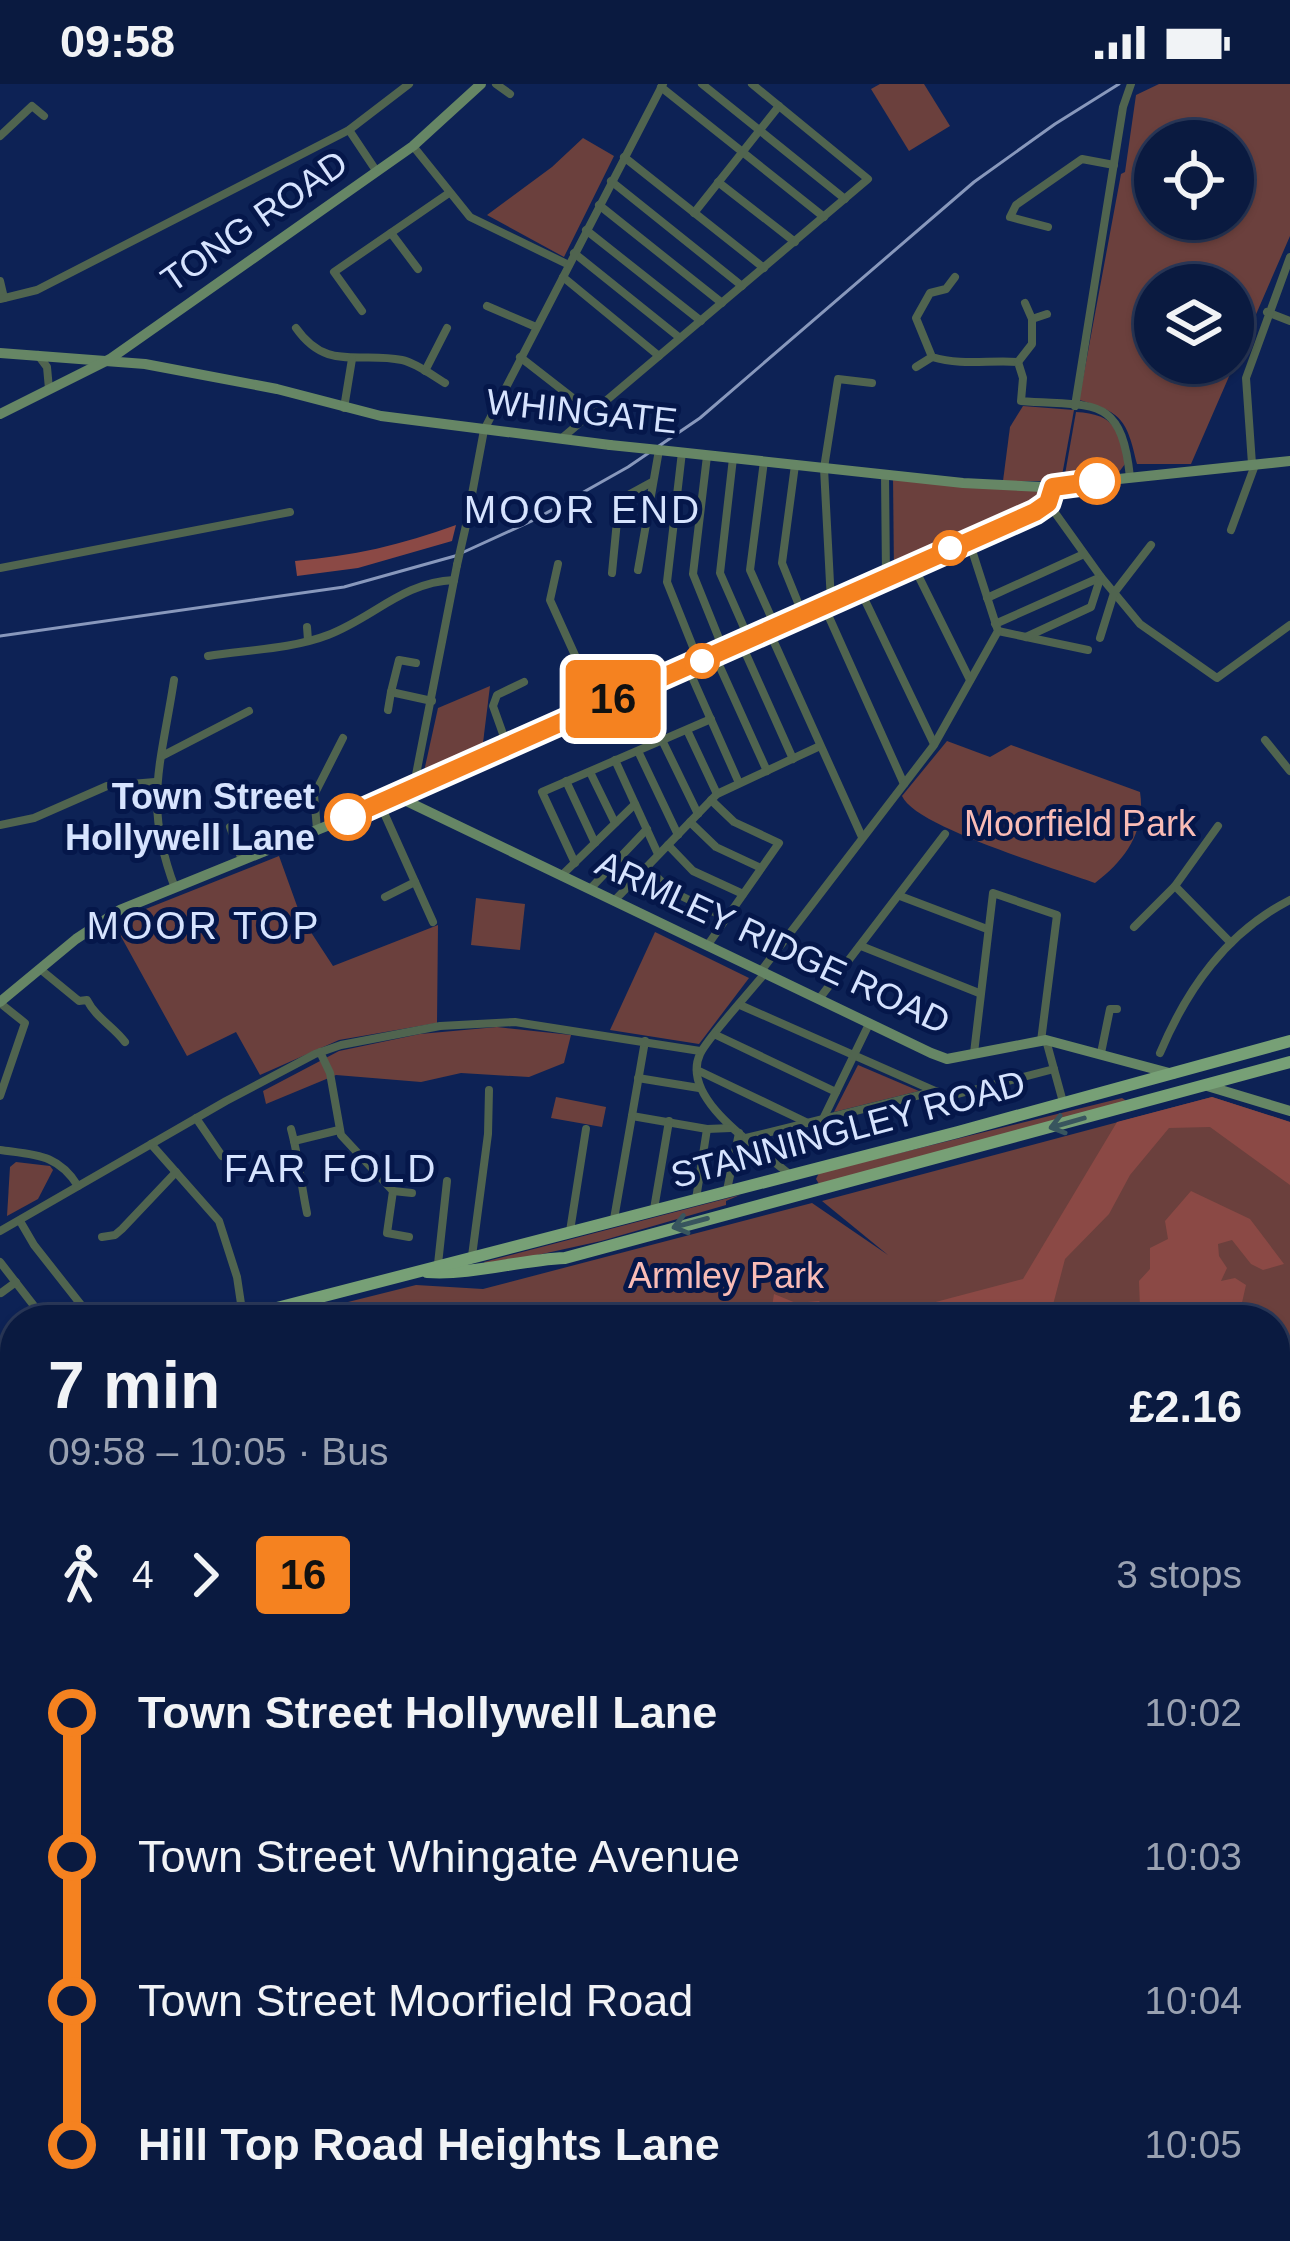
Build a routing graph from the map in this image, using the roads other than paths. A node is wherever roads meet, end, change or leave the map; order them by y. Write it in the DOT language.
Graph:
graph roads {
  1 [pos="409,84"];
  2 [pos="482,84"];
  3 [pos="496,84"];
  4 [pos="702,84"];
  5 [pos="752,84"];
  6 [pos="662,86"];
  7 [pos="1131,86"];
  8 [pos="510,94"];
  9 [pos="779,106"];
  10 [pos="44,116"];
  11 [pos="349,130"];
  12 [pos="760,130"];
  13 [pos="0,136"];
  14 [pos="413,146"];
  15 [pos="742,152"];
  16 [pos="623,157"];
  17 [pos="1114,165"];
  18 [pos="377,172"];
  19 [pos="611,182"];
  20 [pos="718,182"];
  21 [pos="449,193"];
  22 [pos="845,199"];
  23 [pos="599,205"];
  24 [pos="694,213"];
  25 [pos="824,217"];
  26 [pos="1048,227"];
  27 [pos="586,230"];
  28 [pos="391,233"];
  29 [pos="795,242"];
  30 [pos="574,254"];
  31 [pos="1290,257"];
  32 [pos="568,265"];
  33 [pos="764,268"];
  34 [pos="418,269"];
  35 [pos="563,277"];
  36 [pos="955,277"];
  37 [pos="0,281"];
  38 [pos="742,286"];
  39 [pos="2,299"];
  40 [pos="722,303"];
  41 [pos="1025,303"];
  42 [pos="488,306"];
  43 [pos="362,310"];
  44 [pos="1267,312"];
  45 [pos="1047,314"];
  46 [pos="1032,319"];
  47 [pos="701,321"];
  48 [pos="1290,321"];
  49 [pos="536,327"];
  50 [pos="296,328"];
  51 [pos="447,328"];
  52 [pos="142,337"];
  53 [pos="680,338"];
  54 [pos="0,353"];
  55 [pos="38,355"];
  56 [pos="659,356"];
  57 [pos="520,357"];
  58 [pos="932,357"];
  59 [pos="110,359"];
  60 [pos="352,359"];
  61 [pos="1018,362"];
  62 [pos="146,364"];
  63 [pos="916,367"];
  64 [pos="425,371"];
  65 [pos="445,382"];
  66 [pos="872,383"];
  67 [pos="50,390"];
  68 [pos="1075,406"];
  69 [pos="344,408"];
  70 [pos="592,413"];
  71 [pos="0,414"];
  72 [pos="484,430"];
  73 [pos="562,438"];
  74 [pos="659,450"];
  75 [pos="682,452"];
  76 [pos="707,455"];
  77 [pos="733,458"];
  78 [pos="764,461"];
  79 [pos="1290,461"];
  80 [pos="795,464"];
  81 [pos="1254,464"];
  82 [pos="824,468"];
  83 [pos="885,474"];
  84 [pos="1130,477"];
  85 [pos="653,481"];
  86 [pos="1053,487"];
  87 [pos="1048,503"];
  88 [pos="290,512"];
  89 [pos="1231,530"];
  90 [pos="969,540"];
  91 [pos="1151,545"];
  92 [pos="1084,554"];
  93 [pos="558,564"];
  94 [pos="913,565"];
  95 [pos="0,568"];
  96 [pos="638,570"];
  97 [pos="611,573"];
  98 [pos="886,577"];
  99 [pos="1101,577"];
  100 [pos="454,580"];
  101 [pos="859,589"];
  102 [pos="1114,593"];
  103 [pos="987,598"];
  104 [pos="827,604"];
  105 [pos="803,615"];
  106 [pos="1290,625"];
  107 [pos="307,627"];
  108 [pos="996,627"];
  109 [pos="772,629"];
  110 [pos="1026,637"];
  111 [pos="1100,638"];
  112 [pos="308,640"];
  113 [pos="745,641"];
  114 [pos="1088,650"];
  115 [pos="720,654"];
  116 [pos="208,656"];
  117 [pos="416,664"];
  118 [pos="694,665"];
  119 [pos="174,680"];
  120 [pos="970,680"];
  121 [pos="524,682"];
  122 [pos="391,692"];
  123 [pos="432,701"];
  124 [pos="598,706"];
  125 [pos="388,710"];
  126 [pos="249,711"];
  127 [pos="711,719"];
  128 [pos="687,730"];
  129 [pos="343,738"];
  130 [pos="662,740"];
  131 [pos="1265,740"];
  132 [pos="934,745"];
  133 [pos="820,746"];
  134 [pos="508,748"];
  135 [pos="638,751"];
  136 [pos="162,756"];
  137 [pos="793,759"];
  138 [pos="615,760"];
  139 [pos="1290,770"];
  140 [pos="767,771"];
  141 [pos="590,772"];
  142 [pos="566,781"];
  143 [pos="155,782"];
  144 [pos="739,784"];
  145 [pos="905,785"];
  146 [pos="413,790"];
  147 [pos="398,797"];
  148 [pos="714,797"];
  149 [pos="380,804"];
  150 [pos="634,804"];
  151 [pos="694,818"];
  152 [pos="615,823"];
  153 [pos="0,825"];
  154 [pos="1218,826"];
  155 [pos="230,827"];
  156 [pos="647,830"];
  157 [pos="317,831"];
  158 [pos="945,834"];
  159 [pos="678,835"];
  160 [pos="862,837"];
  161 [pos="595,843"];
  162 [pos="668,845"];
  163 [pos="658,854"];
  164 [pos="242,860"];
  165 [pos="574,863"];
  166 [pos="646,866"];
  167 [pos="761,868"];
  168 [pos="561,876"];
  169 [pos="415,883"];
  170 [pos="1175,886"];
  171 [pos="175,888"];
  172 [pos="589,890"];
  173 [pos="743,894"];
  174 [pos="901,896"];
  175 [pos="386,897"];
  176 [pos="1290,900"];
  177 [pos="614,901"];
  178 [pos="726,918"];
  179 [pos="434,922"];
  180 [pos="1134,927"];
  181 [pos="987,928"];
  182 [pos="1231,943"];
  183 [pos="706,946"];
  184 [pos="861,946"];
  185 [pos="40,968"];
  186 [pos="763,972"];
  187 [pos="980,993"];
  188 [pos="819,999"];
  189 [pos="0,1003"];
  190 [pos="740,1005"];
  191 [pos="1117,1010"];
  192 [pos="869,1024"];
  193 [pos="716,1035"];
  194 [pos="645,1041"];
  195 [pos="1044,1041"];
  196 [pos="1290,1041"];
  197 [pos="124,1042"];
  198 [pos="700,1051"];
  199 [pos="320,1052"];
  200 [pos="974,1053"];
  201 [pos="1101,1053"];
  202 [pos="1160,1053"];
  203 [pos="853,1056"];
  204 [pos="1290,1062"];
  205 [pos="1136,1064"];
  206 [pos="1054,1069"];
  207 [pos="696,1070"];
  208 [pos="1173,1074"];
  209 [pos="638,1078"];
  210 [pos="1223,1080"];
  211 [pos="1146,1081"];
  212 [pos="1204,1085"];
  213 [pos="699,1088"];
  214 [pos="489,1090"];
  215 [pos="936,1091"];
  216 [pos="1179,1091"];
  217 [pos="836,1092"];
  218 [pos="0,1096"];
  219 [pos="1247,1097"];
  220 [pos="1064,1103"];
  221 [pos="1290,1111"];
  222 [pos="632,1116"];
  223 [pos="196,1118"];
  224 [pos="822,1120"];
  225 [pos="669,1121"];
  226 [pos="808,1123"];
  227 [pos="291,1129"];
  228 [pos="586,1129"];
  229 [pos="707,1129"];
  230 [pos="340,1130"];
  231 [pos="738,1133"];
  232 [pos="294,1141"];
  233 [pos="152,1144"];
  234 [pos="0,1150"];
  235 [pos="222,1156"];
  236 [pos="176,1172"];
  237 [pos="791,1173"];
  238 [pos="447,1180"];
  239 [pos="78,1186"];
  240 [pos="727,1190"];
  241 [pos="393,1191"];
  242 [pos="806,1191"];
  243 [pos="412,1193"];
  244 [pos="790,1196"];
  245 [pos="696,1199"];
  246 [pos="654,1211"];
  247 [pos="307,1214"];
  248 [pos="614,1219"];
  249 [pos="20,1221"];
  250 [pos="0,1231"];
  251 [pos="570,1232"];
  252 [pos="102,1237"];
  253 [pos="410,1237"];
  254 [pos="472,1256"];
  255 [pos="0,1262"];
  256 [pos="437,1264"];
  257 [pos="420,1272"];
  258 [pos="16,1282"];
  259 [pos="1,1293"];
  260 [pos="34,1305"];
  261 [pos="81,1305"];
  262 [pos="237,1305"];
  263 [pos="289,1305"];
  1 -- 11 [label="street"];
  2 -- 14 [label="street, TONG ROAD"];
  3 -- 8 [label="street"];
  4 -- 12 [label="street"];
  5 -- 9 [label="street"];
  6 -- 15 [label="street"];
  6 -- 16 [label="street"];
  7 -- 17 [label="street"];
  9 -- 12 [label="street"];
  9 -- 22 [label="street"];
  10 -- 13 [label="street"];
  11 -- 18 [label="street"];
  11 -- 39 [label="street"];
  12 -- 15 [label="street"];
  12 -- 22 [label="street"];
  14 -- 18 [label="street, TONG ROAD"];
  14 -- 21 [label="street"];
  15 -- 20 [label="street"];
  15 -- 25 [label="street"];
  16 -- 19 [label="street"];
  16 -- 24 [label="street"];
  17 -- 26 [label="street"];
  17 -- 68 [label="street"];
  18 -- 52 [label="street, TONG ROAD"];
  19 -- 23 [label="street"];
  19 -- 38 [label="street"];
  20 -- 24 [label="street"];
  20 -- 29 [label="street"];
  21 -- 28 [label="street"];
  21 -- 32 [label="street"];
  22 -- 25 [label="street"];
  23 -- 27 [label="street"];
  23 -- 40 [label="street"];
  24 -- 33 [label="street"];
  25 -- 29 [label="street"];
  27 -- 30 [label="street"];
  27 -- 47 [label="street"];
  28 -- 34 [label="street"];
  28 -- 43 [label="street"];
  29 -- 33 [label="street"];
  30 -- 32 [label="street"];
  30 -- 53 [label="street"];
  31 -- 44 [label="street"];
  32 -- 35 [label="street"];
  33 -- 38 [label="street"];
  35 -- 49 [label="street"];
  35 -- 56 [label="street"];
  36 -- 58 [label="street"];
  37 -- 39 [label="street"];
  38 -- 40 [label="street"];
  40 -- 47 [label="street"];
  41 -- 46 [label="street"];
  42 -- 49 [label="street"];
  44 -- 48 [label="street"];
  44 -- 81 [label="street"];
  45 -- 46 [label="street"];
  46 -- 61 [label="street"];
  47 -- 53 [label="street"];
  49 -- 57 [label="street"];
  50 -- 60 [label="street"];
  51 -- 64 [label="street"];
  52 -- 59 [label="street, TONG ROAD"];
  52 -- 62 [label="street"];
  53 -- 56 [label="street"];
  54 -- 55 [label="street, WHINGATE"];
  55 -- 59 [label="street, WHINGATE"];
  55 -- 67 [label="street"];
  56 -- 70 [label="street"];
  57 -- 70 [label="street"];
  57 -- 72 [label="street"];
  58 -- 61 [label="street"];
  58 -- 63 [label="street"];
  59 -- 62 [label="street, WHINGATE"];
  59 -- 67 [label="street, TONG ROAD"];
  60 -- 64 [label="street"];
  60 -- 69 [label="street"];
  61 -- 68 [label="street"];
  62 -- 69 [label="street, WHINGATE"];
  64 -- 65 [label="street"];
  66 -- 82 [label="street"];
  67 -- 71 [label="street, TONG ROAD"];
  68 -- 84 [label="street"];
  69 -- 72 [label="street, WHINGATE"];
  70 -- 73 [label="street"];
  72 -- 73 [label="street, WHINGATE"];
  72 -- 100 [label="street, bridge"];
  73 -- 74 [label="street, WHINGATE, bridge"];
  74 -- 75 [label="street, WHINGATE"];
  74 -- 85 [label="street"];
  75 -- 76 [label="street, WHINGATE"];
  75 -- 118 [label="street"];
  76 -- 77 [label="street, WHINGATE"];
  76 -- 115 [label="street"];
  77 -- 78 [label="street, WHINGATE"];
  77 -- 113 [label="street"];
  78 -- 80 [label="street, WHINGATE"];
  78 -- 109 [label="street"];
  79 -- 81 [label="street, WHINGATE"];
  80 -- 82 [label="street, WHINGATE"];
  80 -- 105 [label="street"];
  81 -- 84 [label="street, WHINGATE"];
  81 -- 89 [label="street"];
  82 -- 83 [label="street, WHINGATE"];
  82 -- 104 [label="street"];
  83 -- 86 [label="street, WHINGATE"];
  83 -- 98 [label="street"];
  84 -- 86 [label="street, WHINGATE"];
  85 -- 96 [label="street"];
  85 -- 97 [label="street"];
  86 -- 87 [label="street"];
  87 -- 90 [label="street"];
  87 -- 92 [label="street"];
  88 -- 95 [label="street"];
  90 -- 94 [label="street"];
  90 -- 103 [label="street"];
  91 -- 102 [label="street"];
  92 -- 99 [label="street"];
  92 -- 103 [label="street"];
  93 -- 124 [label="street"];
  94 -- 98 [label="street"];
  94 -- 120 [label="street"];
  98 -- 101 [label="street"];
  99 -- 102 [label="street"];
  99 -- 108 [label="street"];
  99 -- 110 [label="street"];
  100 -- 112 [label="street"];
  100 -- 123 [label="street"];
  101 -- 104 [label="street"];
  101 -- 132 [label="street"];
  102 -- 106 [label="street"];
  102 -- 111 [label="street"];
  103 -- 108 [label="street"];
  104 -- 105 [label="street"];
  104 -- 145 [label="street"];
  105 -- 109 [label="street"];
  107 -- 112 [label="street"];
  108 -- 110 [label="street"];
  108 -- 120 [label="street"];
  109 -- 113 [label="street"];
  109 -- 133 [label="street"];
  110 -- 114 [label="street"];
  112 -- 116 [label="street"];
  113 -- 115 [label="street"];
  113 -- 137 [label="street"];
  115 -- 118 [label="street"];
  115 -- 140 [label="street"];
  117 -- 122 [label="street"];
  118 -- 124 [label="street"];
  118 -- 127 [label="street"];
  119 -- 136 [label="street"];
  120 -- 132 [label="street"];
  121 -- 134 [label="street"];
  122 -- 123 [label="street"];
  122 -- 125 [label="street"];
  123 -- 146 [label="street"];
  124 -- 134 [label="street"];
  126 -- 136 [label="street"];
  127 -- 128 [label="street"];
  127 -- 144 [label="street"];
  128 -- 130 [label="street"];
  128 -- 148 [label="street"];
  129 -- 157 [label="street"];
  130 -- 135 [label="street"];
  130 -- 151 [label="street"];
  131 -- 139 [label="street"];
  132 -- 145 [label="street"];
  133 -- 137 [label="street"];
  133 -- 160 [label="street"];
  134 -- 146 [label="street"];
  135 -- 138 [label="street"];
  135 -- 159 [label="street"];
  136 -- 143 [label="street"];
  137 -- 140 [label="street"];
  138 -- 141 [label="street"];
  138 -- 150 [label="street"];
  140 -- 144 [label="street"];
  141 -- 142 [label="street"];
  141 -- 152 [label="street"];
  142 -- 161 [label="street"];
  142 -- 165 [label="street"];
  143 -- 153 [label="street"];
  143 -- 171 [label="street"];
  144 -- 148 [label="street"];
  145 -- 160 [label="street"];
  146 -- 147 [label="street"];
  147 -- 149 [label="street"];
  147 -- 168 [label="street, ARMLEY RIDGE ROAD"];
  148 -- 151 [label="street"];
  148 -- 167 [label="street"];
  149 -- 157 [label="street"];
  149 -- 169 [label="street"];
  150 -- 152 [label="street"];
  150 -- 156 [label="street"];
  151 -- 159 [label="street"];
  151 -- 167 [label="street"];
  152 -- 161 [label="street"];
  154 -- 170 [label="street"];
  155 -- 164 [label="street"];
  156 -- 163 [label="street"];
  156 -- 172 [label="street"];
  157 -- 164 [label="street"];
  158 -- 174 [label="street"];
  159 -- 162 [label="street"];
  160 -- 186 [label="street"];
  161 -- 165 [label="street"];
  162 -- 163 [label="street"];
  162 -- 173 [label="street"];
  163 -- 166 [label="street"];
  164 -- 171 [label="street"];
  165 -- 168 [label="street"];
  166 -- 177 [label="street"];
  166 -- 178 [label="street"];
  167 -- 173 [label="street"];
  168 -- 172 [label="street, ARMLEY RIDGE ROAD"];
  169 -- 175 [label="street"];
  169 -- 179 [label="street"];
  170 -- 180 [label="street"];
  170 -- 182 [label="street"];
  171 -- 185 [label="street"];
  172 -- 177 [label="street, ARMLEY RIDGE ROAD"];
  173 -- 178 [label="street"];
  174 -- 181 [label="street"];
  174 -- 184 [label="street"];
  176 -- 182 [label="street"];
  177 -- 183 [label="street, ARMLEY RIDGE ROAD"];
  178 -- 183 [label="street"];
  181 -- 187 [label="street"];
  181 -- 195 [label="street"];
  182 -- 202 [label="street"];
  183 -- 186 [label="street, ARMLEY RIDGE ROAD"];
  184 -- 187 [label="street"];
  184 -- 188 [label="street"];
  185 -- 189 [label="street"];
  185 -- 197 [label="street"];
  186 -- 188 [label="street, ARMLEY RIDGE ROAD"];
  186 -- 190 [label="street"];
  187 -- 200 [label="street"];
  188 -- 192 [label="street, ARMLEY RIDGE ROAD"];
  189 -- 218 [label="street"];
  190 -- 193 [label="street"];
  190 -- 203 [label="street"];
  191 -- 201 [label="street"];
  192 -- 200 [label="street, ARMLEY RIDGE ROAD"];
  192 -- 203 [label="street"];
  193 -- 198 [label="street"];
  193 -- 217 [label="street"];
  194 -- 198 [label="street"];
  194 -- 199 [label="street"];
  194 -- 209 [label="street"];
  195 -- 200 [label="street, ARMLEY RIDGE ROAD"];
  195 -- 201 [label="street, ARMLEY RIDGE ROAD"];
  195 -- 206 [label="street"];
  196 -- 208 [label="main road, STANNINGLEY ROAD"];
  198 -- 207 [label="street"];
  199 -- 223 [label="street"];
  199 -- 230 [label="street"];
  201 -- 205 [label="street, ARMLEY RIDGE ROAD"];
  203 -- 215 [label="street"];
  203 -- 217 [label="street"];
  204 -- 210 [label="main road, STANNINGLEY ROAD"];
  205 -- 208 [label="street, ARMLEY RIDGE ROAD"];
  205 -- 211 [label="street"];
  206 -- 215 [label="street"];
  206 -- 220 [label="street"];
  207 -- 213 [label="street"];
  207 -- 226 [label="street"];
  208 -- 210 [label="main road"];
  208 -- 211 [label="main road, STANNINGLEY ROAD"];
  209 -- 213 [label="street"];
  209 -- 222 [label="street"];
  210 -- 212 [label="main road, STANNINGLEY ROAD"];
  210 -- 219 [label="street"];
  211 -- 216 [label="main road"];
  211 -- 220 [label="main road, STANNINGLEY ROAD"];
  212 -- 216 [label="main road, STANNINGLEY ROAD"];
  212 -- 219 [label="street"];
  213 -- 231 [label="street"];
  214 -- 254 [label="street"];
  215 -- 224 [label="street"];
  216 -- 242 [label="main road, STANNINGLEY ROAD, one-way"];
  217 -- 224 [label="street"];
  219 -- 221 [label="street"];
  220 -- 237 [label="main road, STANNINGLEY ROAD"];
  222 -- 225 [label="street"];
  222 -- 248 [label="street"];
  223 -- 233 [label="street"];
  223 -- 235 [label="street"];
  224 -- 226 [label="street"];
  225 -- 229 [label="street"];
  225 -- 246 [label="street"];
  226 -- 231 [label="street"];
  227 -- 232 [label="street"];
  228 -- 251 [label="street"];
  229 -- 231 [label="street"];
  229 -- 245 [label="street"];
  230 -- 232 [label="street"];
  230 -- 241 [label="street"];
  231 -- 237 [label="street"];
  231 -- 240 [label="street"];
  232 -- 247 [label="street"];
  233 -- 236 [label="street"];
  233 -- 239 [label="street"];
  234 -- 239 [label="street"];
  236 -- 252 [label="street"];
  236 -- 262 [label="street"];
  237 -- 240 [label="main road, STANNINGLEY ROAD"];
  237 -- 242 [label="main road"];
  237 -- 244 [label="main road"];
  238 -- 256 [label="street"];
  239 -- 249 [label="street"];
  240 -- 245 [label="main road, STANNINGLEY ROAD"];
  241 -- 243 [label="street"];
  241 -- 253 [label="street"];
  242 -- 244 [label="main road, STANNINGLEY ROAD"];
  244 -- 257 [label="main road, STANNINGLEY ROAD, one-way"];
  245 -- 246 [label="main road, STANNINGLEY ROAD"];
  246 -- 248 [label="main road, STANNINGLEY ROAD"];
  248 -- 251 [label="main road, STANNINGLEY ROAD"];
  249 -- 250 [label="street"];
  249 -- 261 [label="street"];
  251 -- 254 [label="main road, STANNINGLEY ROAD"];
  254 -- 256 [label="main road, STANNINGLEY ROAD"];
  255 -- 258 [label="street"];
  256 -- 257 [label="main road, STANNINGLEY ROAD"];
  257 -- 263 [label="main road, STANNINGLEY ROAD"];
  258 -- 259 [label="street"];
  258 -- 260 [label="street"];
}
